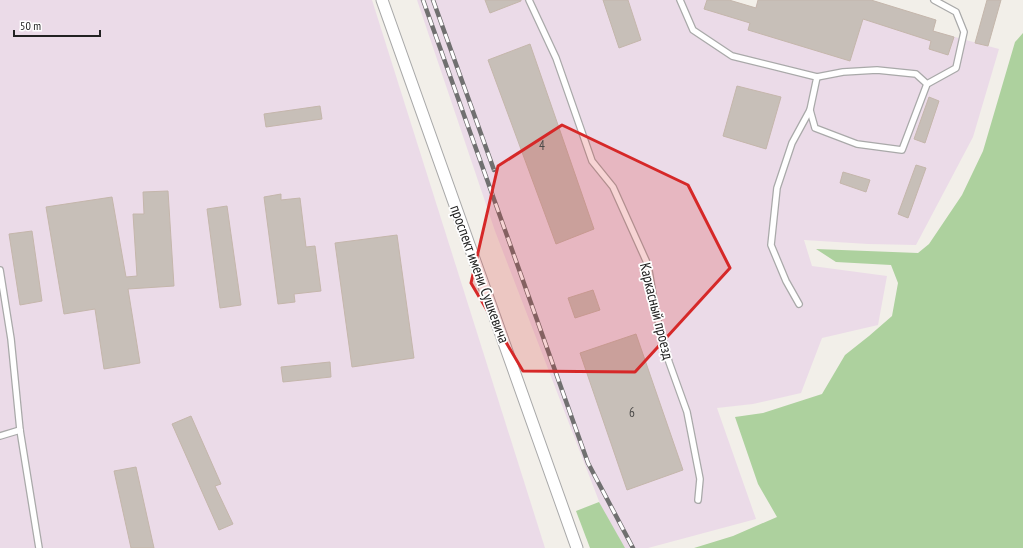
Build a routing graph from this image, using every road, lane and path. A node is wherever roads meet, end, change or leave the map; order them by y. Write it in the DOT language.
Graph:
graph roads {
  1 [pos="382,0"];
  2 [pos="529,0"];
  3 [pos="680,0"];
  4 [pos="934,0"];
  5 [pos="817,77"];
  6 [pos="927,84"];
  7 [pos="810,110"];
  8 [pos="0,270"];
  9 [pos="799,304"];
  10 [pos="20,430"];
  11 [pos="0,436"];
  12 [pos="698,500"];
  13 [pos="39,548"];
  14 [pos="577,548"];
  1 -- 14 [label="street, проспект имени Сушкевича"];
  2 -- 12 [label="lane, Каркасный проезд"];
  3 -- 5 [label="lane"];
  4 -- 6 [label="lane"];
  5 -- 6 [label="lane"];
  5 -- 7 [label="lane"];
  6 -- 7 [label="lane"];
  7 -- 9 [label="lane"];
  8 -- 10 [label="lane"];
  10 -- 11 [label="lane"];
  10 -- 13 [label="lane"];
}
